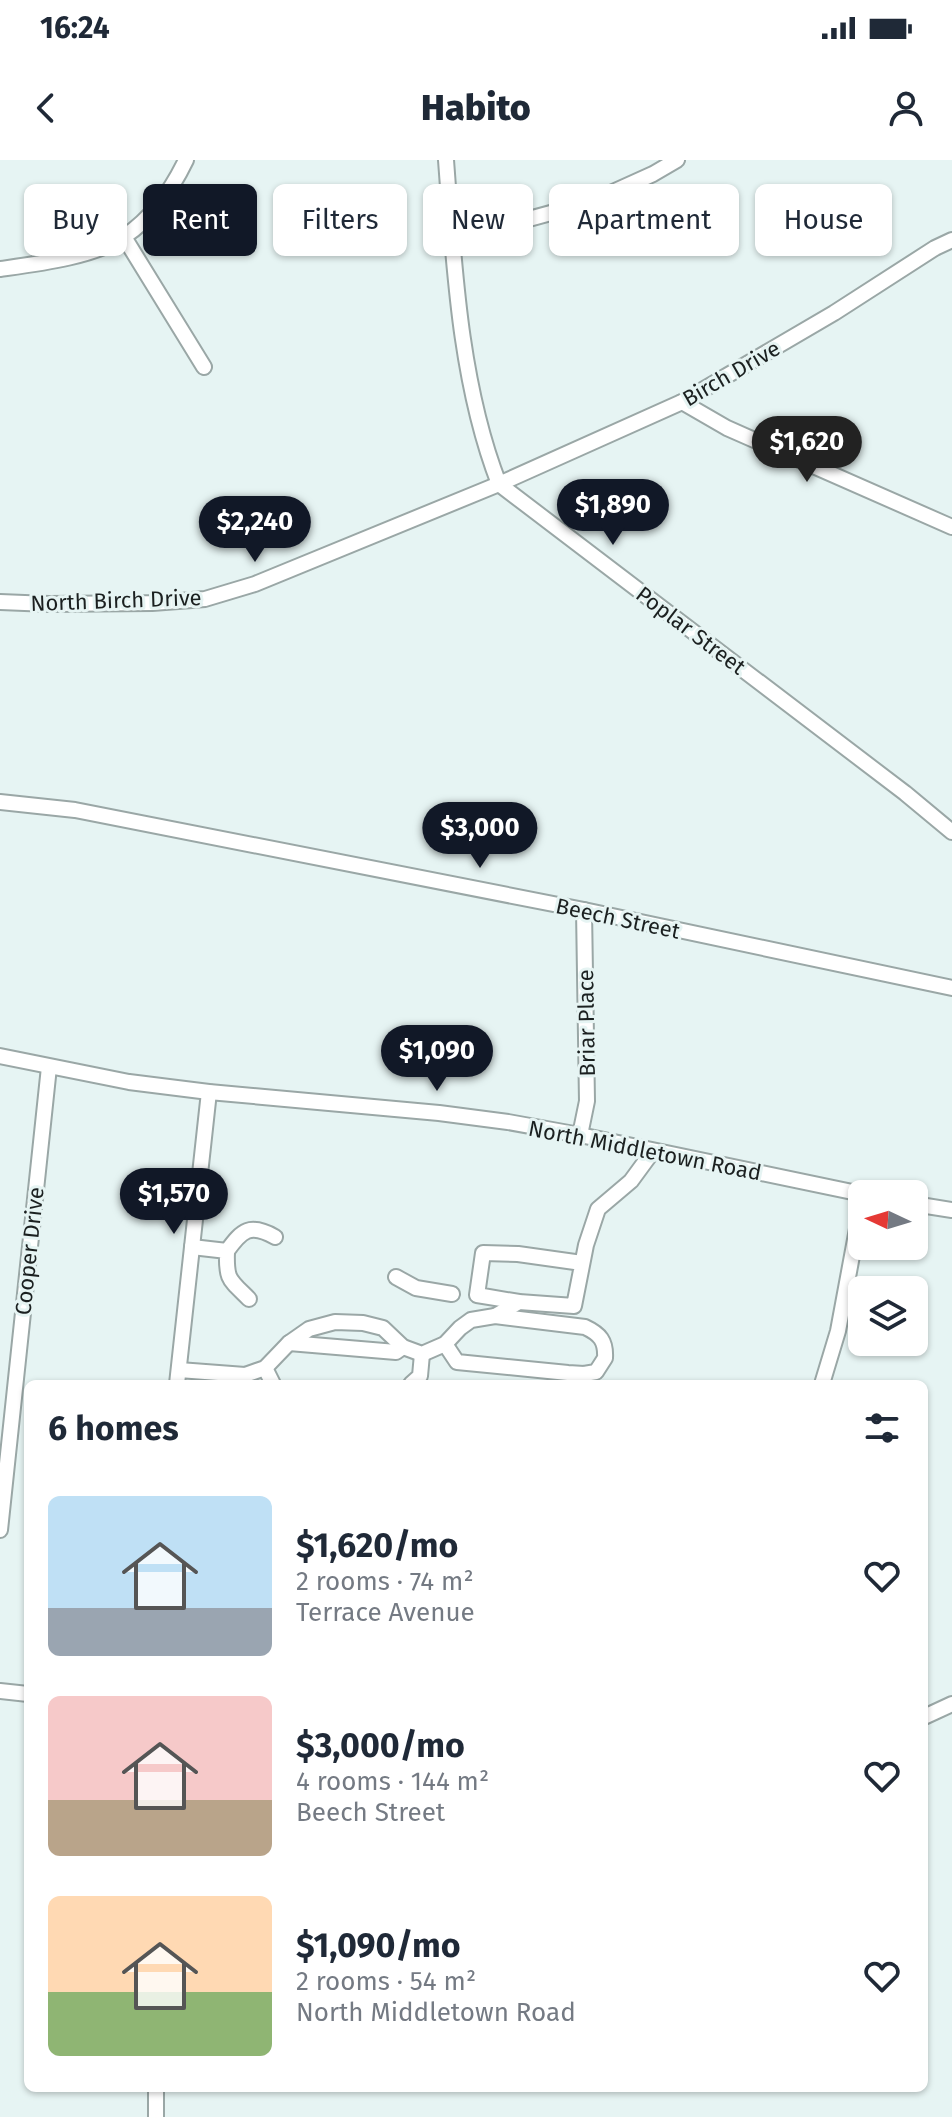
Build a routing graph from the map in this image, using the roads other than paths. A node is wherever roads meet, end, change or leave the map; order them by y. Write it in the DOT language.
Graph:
graph roads {
  1 [pos="186,160"];
  2 [pos="446,160"];
  3 [pos="677,160"];
  4 [pos="448,184"];
  5 [pos="533,218"];
  6 [pos="127,234"];
  7 [pos="952,240"];
  8 [pos="127,242"];
  9 [pos="72,256"];
  10 [pos="454,256"];
  11 [pos="0,269"];
  12 [pos="204,367"];
  13 [pos="682,402"];
  14 [pos="499,484"];
  15 [pos="952,527"];
  16 [pos="0,602"];
  17 [pos="0,802"];
  18 [pos="952,832"];
  19 [pos="584,910"];
  20 [pos="952,988"];
  21 [pos="0,1056"];
  22 [pos="49,1067"];
  23 [pos="209,1092"];
  24 [pos="580,1135"];
  25 [pos="653,1151"];
  26 [pos="848,1191"];
  27 [pos="928,1206"];
  28 [pos="952,1210"];
  29 [pos="275,1237"];
  30 [pos="192,1247"];
  31 [pos="227,1251"];
  32 [pos="851,1260"];
  33 [pos="582,1263"];
  34 [pos="396,1277"];
  35 [pos="477,1295"];
  36 [pos="249,1299"];
  37 [pos="519,1302"];
  38 [pos="495,1316"];
  39 [pos="289,1343"];
  40 [pos="445,1344"];
  41 [pos="403,1347"];
  42 [pos="422,1354"];
  43 [pos="265,1368"];
  44 [pos="178,1377"];
  45 [pos="271,1380"];
  46 [pos="416,1380"];
  47 [pos="823,1380"];
  48 [pos="0,1530"];
  49 [pos="0,1691"];
  50 [pos="24,1694"];
  51 [pos="952,1704"];
  52 [pos="928,1715"];
  53 [pos="156,2092"];
  54 [pos="156,2117"];
  1 -- 6 [label="street"];
  2 -- 4 [label="street"];
  3 -- 5 [label="street"];
  7 -- 13 [label="street, Birch Drive"];
  8 -- 12 [label="street"];
  9 -- 11 [label="street"];
  10 -- 14 [label="street"];
  13 -- 14 [label="street, Birch Drive"];
  13 -- 15 [label="street"];
  14 -- 16 [label="street, North Birch Drive"];
  14 -- 18 [label="street, Poplar Street"];
  17 -- 19 [label="street, Beech Street"];
  19 -- 20 [label="street, Beech Street"];
  19 -- 24 [label="street, Briar Place"];
  21 -- 22 [label="street, North Middletown Road"];
  22 -- 23 [label="street, North Middletown Road"];
  22 -- 48 [label="street, Cooper Drive"];
  23 -- 24 [label="street, North Middletown Road"];
  23 -- 30 [label="street"];
  24 -- 25 [label="street, North Middletown Road"];
  25 -- 26 [label="street, North Middletown Road"];
  25 -- 33 [label="street"];
  27 -- 28 [label="street"];
  29 -- 31 [label="street"];
  30 -- 31 [label="street"];
  30 -- 44 [label="street"];
  31 -- 36 [label="street"];
  32 -- 47 [label="street"];
  33 -- 35 [label="street"];
  33 -- 37 [label="street"];
  34 -- 35 [label="street"];
  35 -- 37 [label="street"];
  37 -- 38 [label="street"];
  38 -- 40 [label="street"];
  38 -- 40 [label="street"];
  39 -- 41 [label="street"];
  39 -- 41 [label="street"];
  39 -- 43 [label="street"];
  40 -- 42 [label="street"];
  41 -- 42 [label="street"];
  42 -- 46 [label="street"];
  43 -- 44 [label="street"];
  43 -- 45 [label="street"];
  49 -- 50 [label="street"];
  51 -- 52 [label="street"];
  53 -- 54 [label="street"];
}
